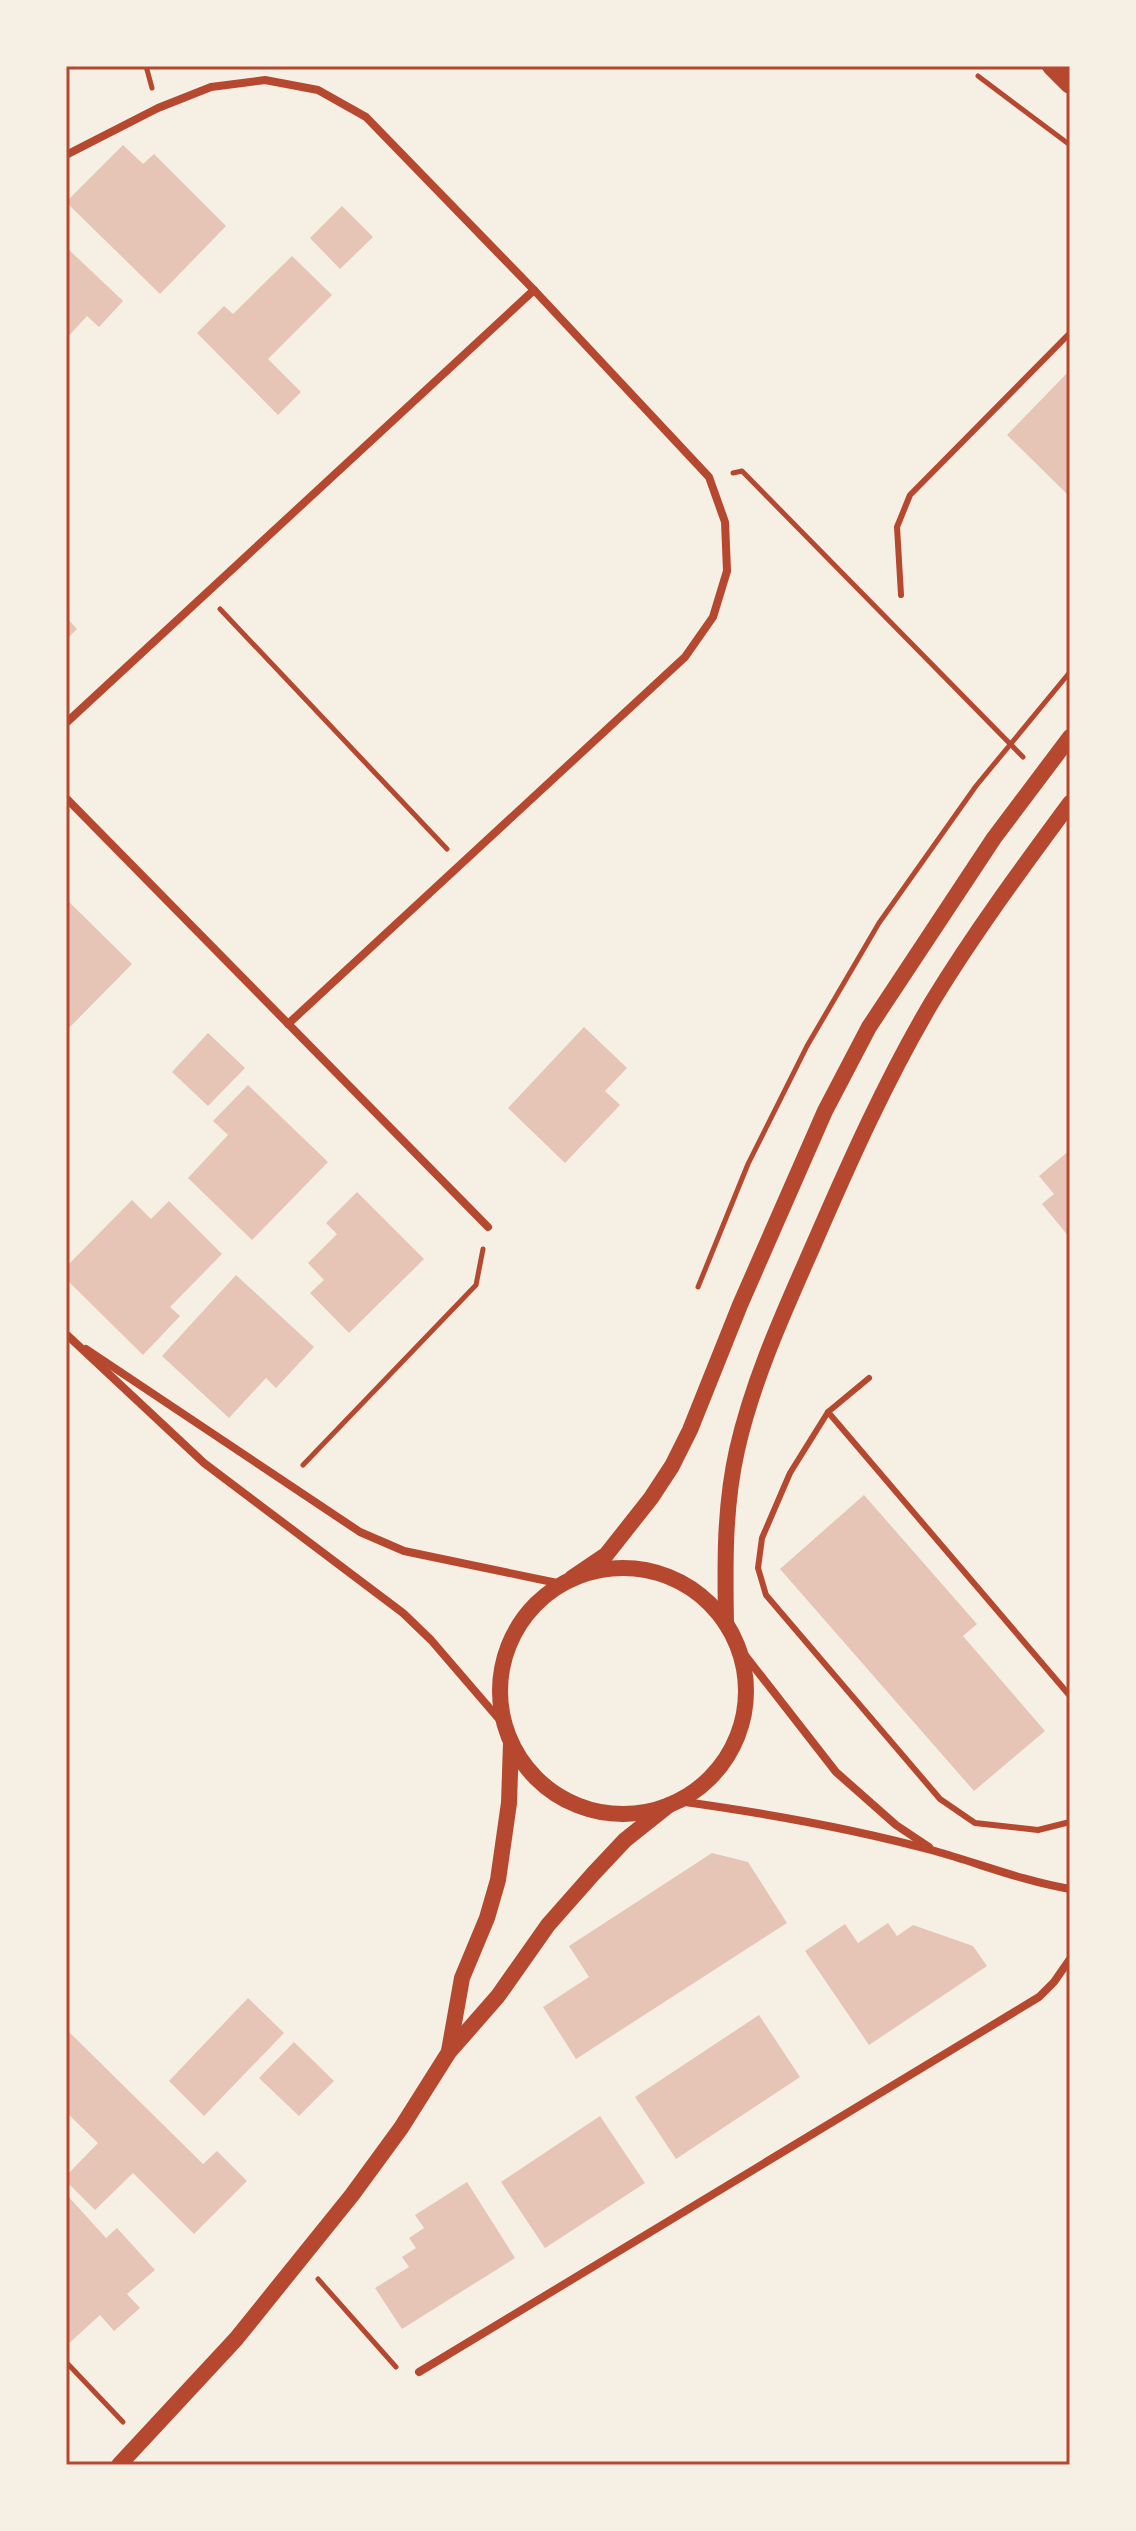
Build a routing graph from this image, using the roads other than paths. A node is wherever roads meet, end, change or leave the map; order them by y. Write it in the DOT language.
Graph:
graph roads {
  1 [pos="1052,66"];
  2 [pos="1070,84"];
  3 [pos="66,155"];
  4 [pos="534,290"];
  5 [pos="1070,333"];
  6 [pos="901,595"];
  7 [pos="66,723"];
  8 [pos="1070,737"];
  9 [pos="66,798"];
  10 [pos="1070,803"];
  11 [pos="288,1024"];
  12 [pos="488,1227"];
  13 [pos="66,1334"];
  14 [pos="75,1342"];
  15 [pos="869,1378"];
  16 [pos="828,1412"];
  17 [pos="567,1581"];
  18 [pos="726,1624"];
  19 [pos="737,1645"];
  20 [pos="1070,1696"];
  21 [pos="508,1734"];
  22 [pos="674,1803"];
  23 [pos="1070,1822"];
  24 [pos="936,1851"];
  25 [pos="1070,1889"];
  26 [pos="1070,1959"];
  27 [pos="449,2052"];
  28 [pos="419,2372"];
  29 [pos="119,2465"];
  1 -- 2 [label="main road"];
  3 -- 4 [label="street"];
  4 -- 7 [label="street"];
  4 -- 11 [label="street"];
  5 -- 6 [label="lane"];
  8 -- 17 [label="main road"];
  9 -- 11 [label="street"];
  10 -- 18 [label="main road"];
  11 -- 12 [label="street"];
  13 -- 14 [label="street"];
  14 -- 17 [label="street"];
  14 -- 21 [label="street"];
  15 -- 16 [label="lane"];
  16 -- 20 [label="lane"];
  16 -- 23 [label="lane"];
  17 -- 18 [label="main road"];
  17 -- 21 [label="main road"];
  18 -- 19 [label="main road"];
  19 -- 22 [label="main road"];
  19 -- 24 [label="street"];
  21 -- 22 [label="main road"];
  21 -- 27 [label="main road"];
  22 -- 24 [label="street"];
  22 -- 27 [label="main road"];
  24 -- 25 [label="street"];
  26 -- 28 [label="street"];
  27 -- 29 [label="main road"];
}
